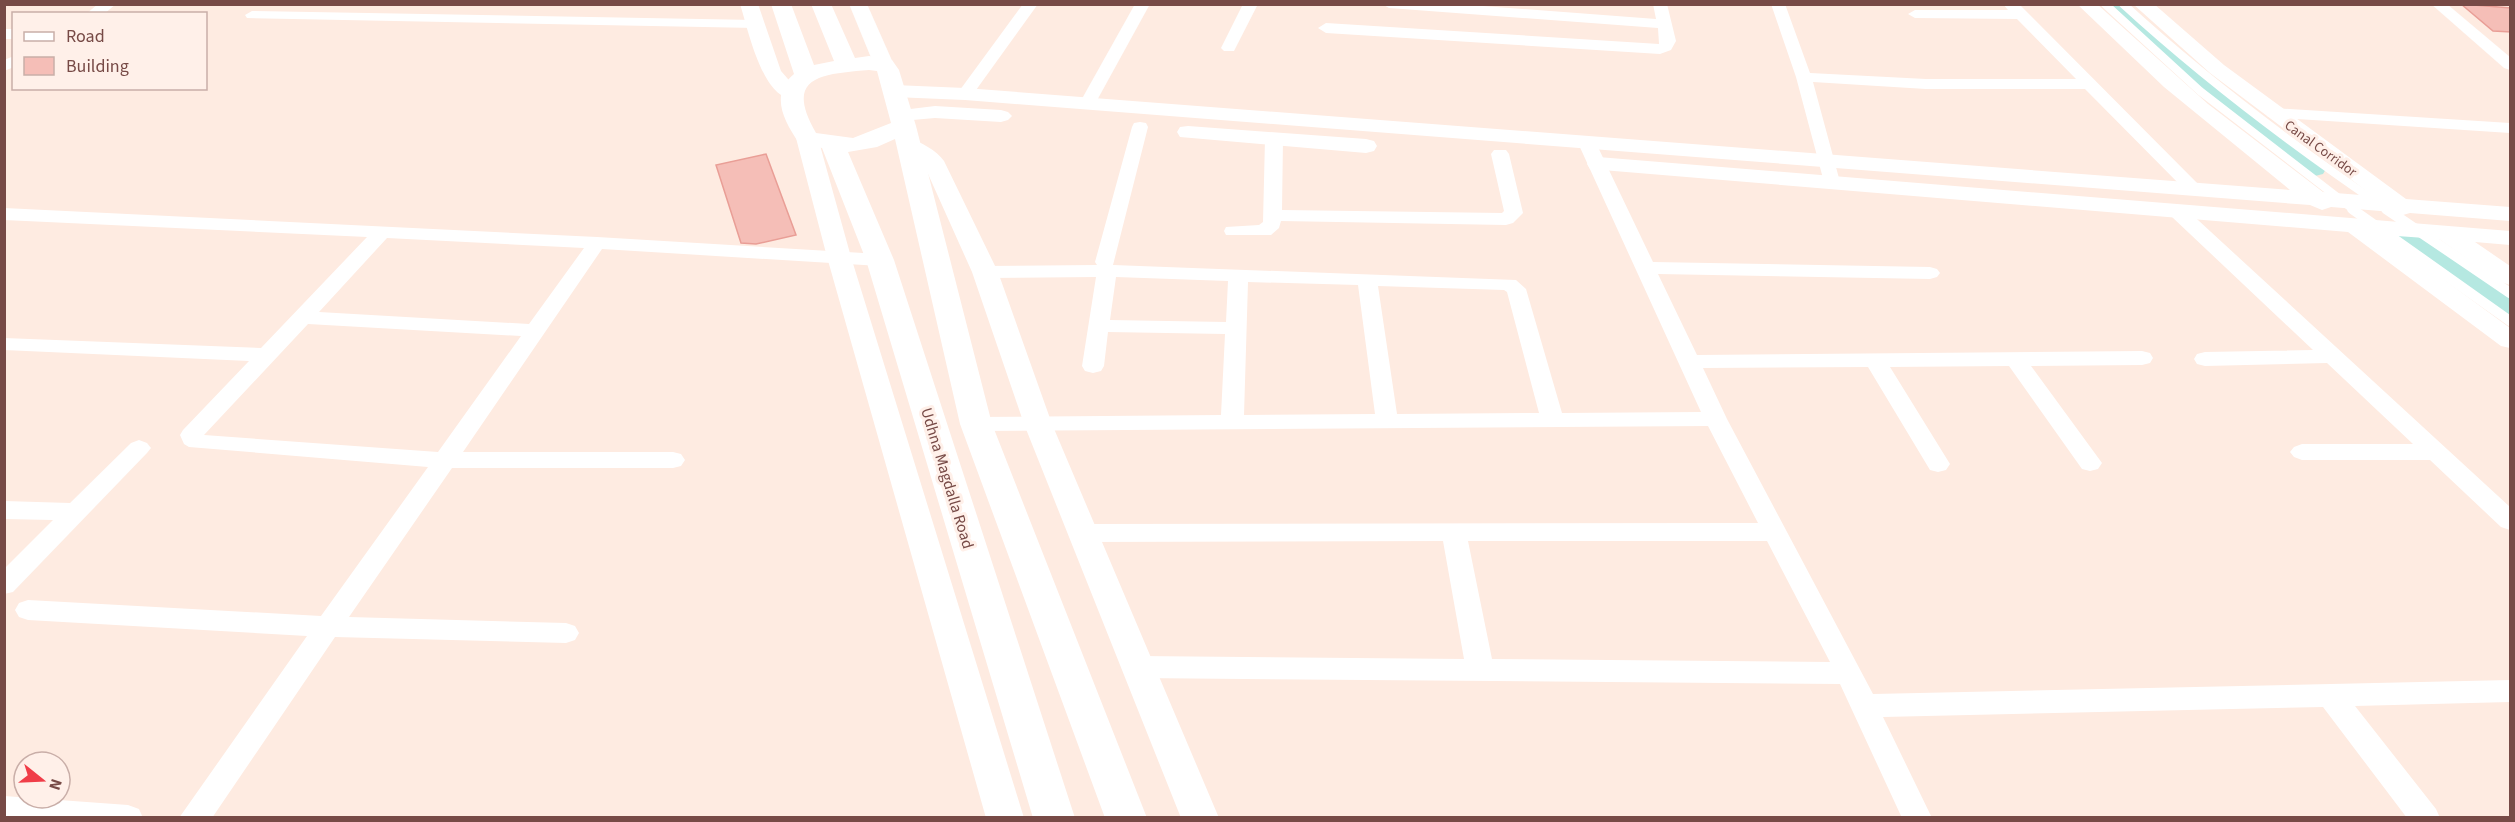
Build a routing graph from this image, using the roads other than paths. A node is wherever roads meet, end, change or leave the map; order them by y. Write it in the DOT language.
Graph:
graph roads {
  1 [pos="109,4"];
  2 [pos="781,4"];
  3 [pos="821,4"];
  4 [pos="858,4"];
  5 [pos="1031,4"];
  6 [pos="1143,4"];
  7 [pos="1251,4"];
  8 [pos="1389,4"];
  9 [pos="1660,4"];
  10 [pos="1778,4"];
  11 [pos="2086,4"];
  12 [pos="2105,4"];
  13 [pos="2123,4"];
  14 [pos="2142,4"];
  15 [pos="2438,4"];
  16 [pos="1405,5"];
  17 [pos="1493,8"];
  18 [pos="2015,10"];
  19 [pos="1573,11"];
  20 [pos="96,12"];
  21 [pos="752,14"];
  22 [pos="1915,14"];
  23 [pos="252,15"];
  24 [pos="1664,24"];
  25 [pos="1326,28"];
  26 [pos="1400,33"];
  27 [pos="1493,39"];
  28 [pos="1573,44"];
  29 [pos="1229,48"];
  30 [pos="847,65"];
  31 [pos="884,65"];
  32 [pos="2511,65"];
  33 [pos="806,75"];
  34 [pos="1804,77"];
  35 [pos="2088,84"];
  36 [pos="894,91"];
  37 [pos="790,94"];
  38 [pos="965,94"];
  39 [pos="1087,104"];
  40 [pos="2274,113"];
  41 [pos="1140,127"];
  42 [pos="904,128"];
  43 [pos="2511,128"];
  44 [pos="1274,139"];
  45 [pos="819,140"];
  46 [pos="1592,153"];
  47 [pos="1500,154"];
  48 [pos="1824,160"];
  49 [pos="1831,182"];
  50 [pos="2195,190"];
  51 [pos="2319,201"];
  52 [pos="2344,202"];
  53 [pos="2390,206"];
  54 [pos="2179,213"];
  55 [pos="4,214"];
  56 [pos="2511,214"];
  57 [pos="1273,215"];
  58 [pos="2354,226"];
  59 [pos="2379,228"];
  60 [pos="1233,231"];
  61 [pos="2422,232"];
  62 [pos="382,233"];
  63 [pos="2446,234"];
  64 [pos="2511,238"];
  65 [pos="597,243"];
  66 [pos="839,257"];
  67 [pos="880,260"];
  68 [pos="1106,266"];
  69 [pos="1644,268"];
  70 [pos="985,272"];
  71 [pos="1930,273"];
  72 [pos="1238,275"];
  73 [pos="2511,277"];
  74 [pos="1367,279"];
  75 [pos="2511,293"];
  76 [pos="303,317"];
  77 [pos="2511,321"];
  78 [pos="1098,326"];
  79 [pos="1236,328"];
  80 [pos="535,331"];
  81 [pos="2511,340"];
  82 [pos="4,344"];
  83 [pos="267,355"];
  84 [pos="2334,356"];
  85 [pos="2142,358"];
  86 [pos="2205,358"];
  87 [pos="2015,359"];
  88 [pos="1875,360"];
  89 [pos="1688,362"];
  90 [pos="1094,366"];
  91 [pos="1716,420"];
  92 [pos="1553,421"];
  93 [pos="1387,422"];
  94 [pos="1232,423"];
  95 [pos="976,424"];
  96 [pos="1038,424"];
  97 [pos="139,448"];
  98 [pos="2302,452"];
  99 [pos="2437,452"];
  100 [pos="445,460"];
  101 [pos="673,460"];
  102 [pos="2090,463"];
  103 [pos="1938,464"];
  104 [pos="4,510"];
  105 [pos="76,512"];
  106 [pos="2511,521"];
  107 [pos="1454,532"];
  108 [pos="1774,532"];
  109 [pos="1083,533"];
  110 [pos="4,585"];
  111 [pos="28,610"];
  112 [pos="328,627"];
  113 [pos="566,633"];
  114 [pos="1138,667"];
  115 [pos="1480,670"];
  116 [pos="1849,673"];
  117 [pos="2511,691"];
  118 [pos="2330,695"];
  119 [pos="1864,706"];
  120 [pos="4,809"];
  121 [pos="128,818"];
  122 [pos="194,818"];
  123 [pos="1005,818"];
  124 [pos="1054,818"];
  125 [pos="1126,818"];
  126 [pos="1200,818"];
  127 [pos="1917,818"];
  128 [pos="2425,818"];
  1 -- 20 [label="street"];
  2 -- 33 [label="main road"];
  3 -- 30 [label="main road"];
  4 -- 31 [label="street"];
  5 -- 38 [label="street"];
  6 -- 39 [label="street"];
  7 -- 29 [label="street"];
  8 -- 16 [label="street"];
  9 -- 24 [label="street"];
  10 -- 34 [label="street"];
  11 -- 51 [label="street"];
  12 -- 52 [label="lane"];
  13 -- 53 [label="lane"];
  14 -- 40 [label="street, Canal Corridor"];
  15 -- 32 [label="street"];
  16 -- 17 [label="street"];
  16 -- 26 [label="street"];
  17 -- 19 [label="street"];
  17 -- 27 [label="street"];
  18 -- 22 [label="street"];
  18 -- 35 [label="street"];
  19 -- 24 [label="street"];
  19 -- 28 [label="street"];
  21 -- 23 [label="street"];
  21 -- 37 [label="street"];
  24 -- 28 [label="street"];
  25 -- 26 [label="street"];
  26 -- 27 [label="street"];
  27 -- 28 [label="street"];
  30 -- 31 [label="main road"];
  30 -- 33 [label="main road"];
  31 -- 36 [label="main road"];
  33 -- 37 [label="main road"];
  34 -- 35 [label="street"];
  34 -- 48 [label="street"];
  35 -- 50 [label="street"];
  36 -- 38 [label="street"];
  36 -- 42 [label="main road"];
  37 -- 45 [label="main road"];
  38 -- 39 [label="street"];
  39 -- 46 [label="street"];
  40 -- 43 [label="street"];
  40 -- 53 [label="street, Canal Corridor"];
  41 -- 42 [label="street"];
  41 -- 44 [label="street"];
  41 -- 68 [label="street"];
  42 -- 45 [label="main road"];
  42 -- 70 [label="street"];
  42 -- 95 [label="main road"];
  44 -- 47 [label="street"];
  44 -- 57 [label="street"];
  45 -- 66 [label="street"];
  45 -- 67 [label="main road, Udhna Magdalla Road"];
  46 -- 47 [label="street"];
  46 -- 48 [label="street"];
  46 -- 49 [label="street"];
  46 -- 69 [label="street"];
  47 -- 57 [label="street"];
  48 -- 49 [label="street"];
  48 -- 50 [label="street"];
  49 -- 54 [label="street"];
  50 -- 51 [label="street"];
  51 -- 52 [label="street"];
  51 -- 58 [label="street"];
  52 -- 53 [label="street"];
  52 -- 59 [label="lane"];
  53 -- 56 [label="street"];
  53 -- 61 [label="lane"];
  53 -- 63 [label="street, Canal Corridor"];
  54 -- 58 [label="street"];
  54 -- 84 [label="street"];
  55 -- 62 [label="street"];
  57 -- 60 [label="street"];
  58 -- 59 [label="street"];
  58 -- 81 [label="street"];
  59 -- 61 [label="street"];
  59 -- 77 [label="lane"];
  61 -- 63 [label="street"];
  61 -- 75 [label="lane"];
  62 -- 65 [label="street"];
  62 -- 76 [label="street"];
  63 -- 64 [label="street"];
  63 -- 73 [label="street, Canal Corridor"];
  65 -- 66 [label="street"];
  65 -- 80 [label="street"];
  66 -- 67 [label="street"];
  66 -- 123 [label="street"];
  67 -- 124 [label="main road, Udhna Magdalla Road"];
  68 -- 70 [label="street"];
  68 -- 72 [label="street"];
  68 -- 78 [label="street"];
  69 -- 71 [label="street"];
  69 -- 89 [label="street"];
  70 -- 96 [label="street"];
  72 -- 74 [label="street"];
  72 -- 79 [label="street"];
  74 -- 92 [label="street"];
  74 -- 93 [label="street"];
  76 -- 80 [label="street"];
  76 -- 83 [label="street"];
  78 -- 79 [label="street"];
  78 -- 90 [label="street"];
  79 -- 94 [label="street"];
  80 -- 100 [label="street"];
  82 -- 83 [label="street"];
  83 -- 100 [label="street"];
  84 -- 86 [label="street"];
  84 -- 99 [label="street"];
  85 -- 87 [label="street"];
  87 -- 88 [label="street"];
  87 -- 102 [label="street"];
  88 -- 89 [label="street"];
  88 -- 103 [label="street"];
  89 -- 91 [label="street"];
  91 -- 92 [label="street"];
  91 -- 108 [label="street"];
  92 -- 93 [label="street"];
  93 -- 94 [label="street"];
  94 -- 96 [label="street"];
  95 -- 96 [label="street"];
  95 -- 125 [label="main road"];
  96 -- 109 [label="street"];
  97 -- 105 [label="street"];
  98 -- 99 [label="street"];
  99 -- 106 [label="street"];
  100 -- 101 [label="street"];
  100 -- 112 [label="street"];
  104 -- 105 [label="street"];
  105 -- 110 [label="street"];
  107 -- 108 [label="street"];
  107 -- 109 [label="street"];
  107 -- 115 [label="street"];
  108 -- 116 [label="street"];
  109 -- 114 [label="street"];
  111 -- 112 [label="street"];
  112 -- 113 [label="street"];
  112 -- 122 [label="street"];
  114 -- 115 [label="street"];
  114 -- 126 [label="street"];
  115 -- 116 [label="street"];
  116 -- 119 [label="street"];
  117 -- 118 [label="street"];
  118 -- 119 [label="street"];
  118 -- 128 [label="street"];
  119 -- 127 [label="street"];
  120 -- 121 [label="street"];
}
